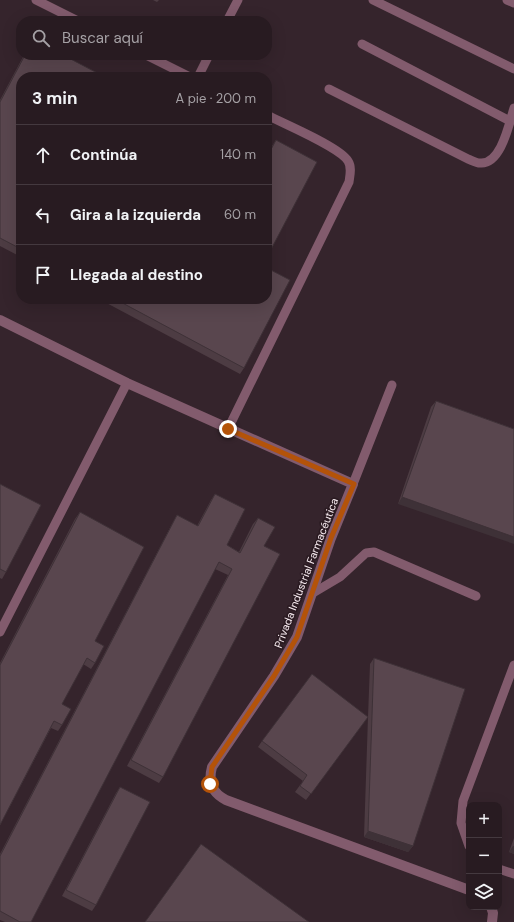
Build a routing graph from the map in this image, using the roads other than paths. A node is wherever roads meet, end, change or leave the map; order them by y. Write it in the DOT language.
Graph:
graph roads {
  1 [pos="36,0"];
  2 [pos="238,0"];
  3 [pos="373,0"];
  4 [pos="507,0"];
  5 [pos="514,3"];
  6 [pos="68,16"];
  7 [pos="230,16"];
  8 [pos="362,44"];
  9 [pos="156,60"];
  10 [pos="206,60"];
  11 [pos="514,69"];
  12 [pos="180,72"];
  13 [pos="200,72"];
  14 [pos="329,89"];
  15 [pos="514,108"];
  16 [pos="272,118"];
  17 [pos="510,121"];
  18 [pos="0,320"];
  19 [pos="127,383"];
  20 [pos="392,385"];
  21 [pos="228,429"];
  22 [pos="354,484"];
  23 [pos="312,593"];
  24 [pos="476,596"];
  25 [pos="0,632"];
  26 [pos="514,665"];
  27 [pos="466,838"];
  28 [pos="502,870"];
  29 [pos="514,874"];
  30 [pos="466,889"];
  31 [pos="492,910"];
  32 [pos="492,922"];
  1 -- 6 [label="lane"];
  2 -- 7 [label="lane"];
  3 -- 11 [label="lane"];
  4 -- 5 [label="lane"];
  8 -- 17 [label="lane"];
  9 -- 12 [label="lane"];
  10 -- 13 [label="lane"];
  14 -- 17 [label="lane"];
  15 -- 17 [label="lane"];
  16 -- 21 [label="lane"];
  18 -- 19 [label="street"];
  19 -- 21 [label="street"];
  19 -- 25 [label="lane"];
  20 -- 22 [label="lane, Privada Industrial Farmacéutica"];
  21 -- 22 [label="street"];
  22 -- 23 [label="street, Privada Industrial Farmacéutica"];
  23 -- 24 [label="lane"];
  23 -- 30 [label="street, Privada Industrial Farmacéutica"];
  26 -- 27 [label="lane"];
  28 -- 29 [label="lane"];
  31 -- 32 [label="street"];
}
